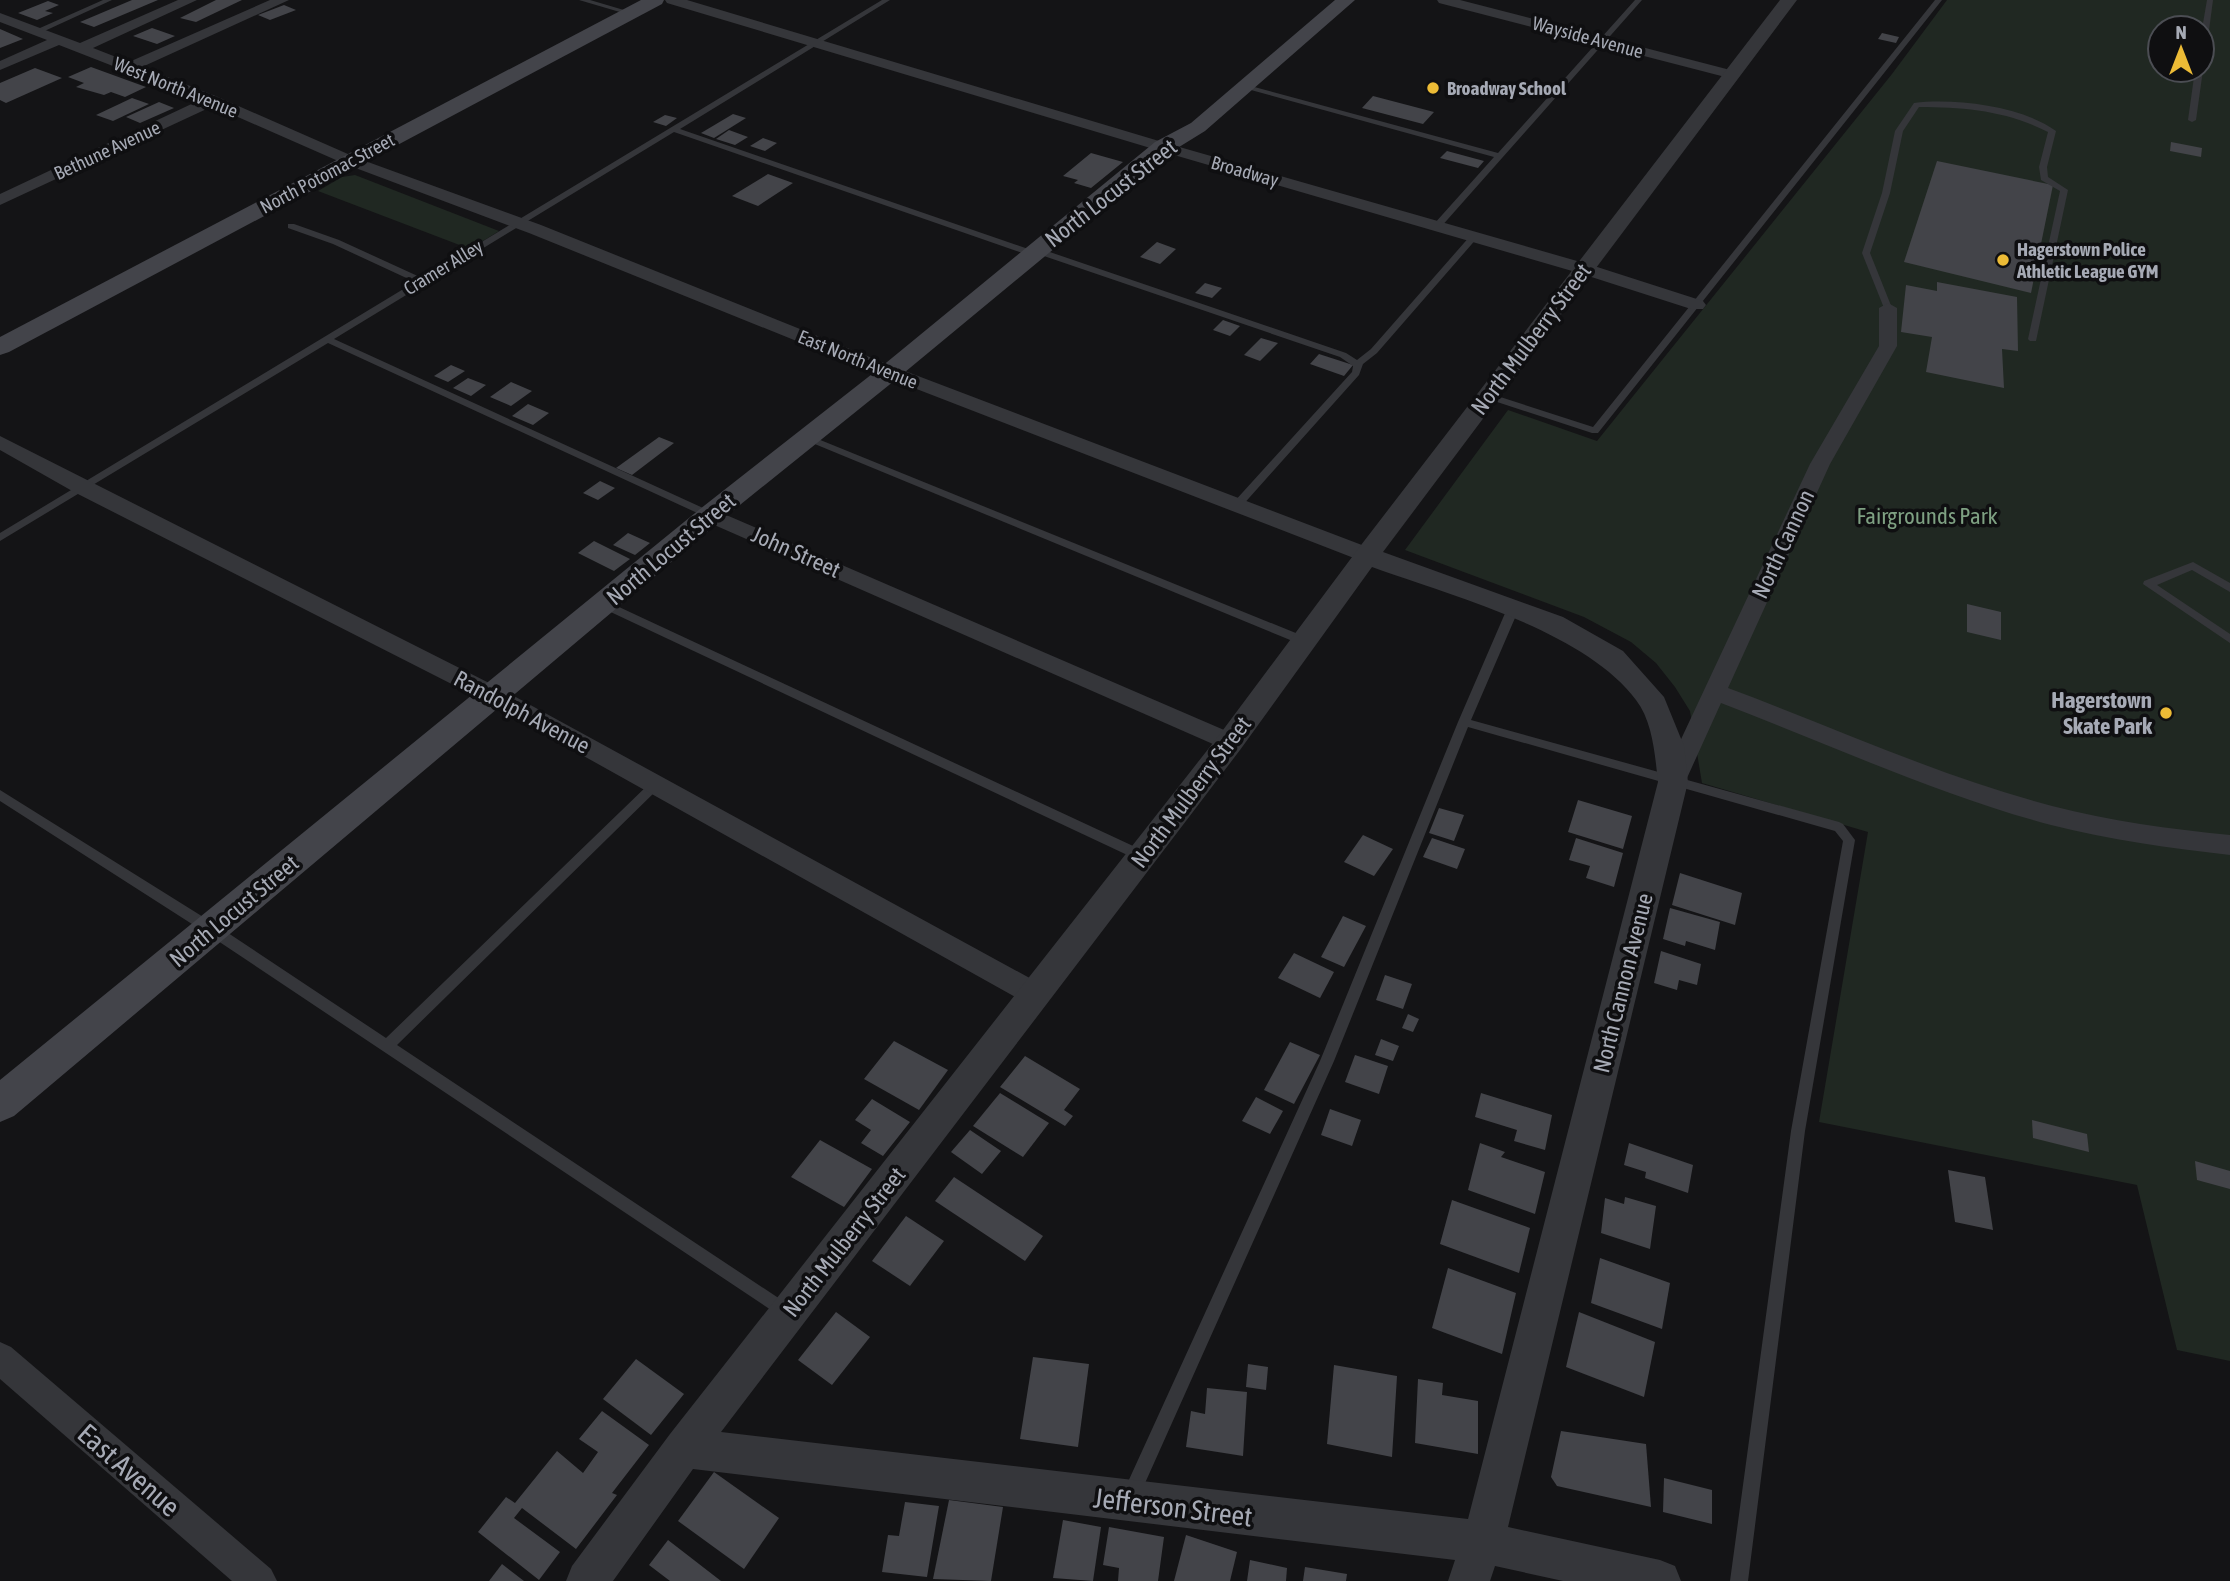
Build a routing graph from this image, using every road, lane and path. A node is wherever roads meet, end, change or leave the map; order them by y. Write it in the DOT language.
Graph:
graph roads {
  1 [pos="109,0"];
  2 [pos="190,0"];
  3 [pos="282,0"];
  4 [pos="582,0"];
  5 [pos="655,0"];
  6 [pos="672,0"];
  7 [pos="885,0"];
  8 [pos="1346,0"];
  9 [pos="1444,0"];
  10 [pos="1639,0"];
  11 [pos="1789,0"];
  12 [pos="1939,0"];
  13 [pos="630,13"];
  14 [pos="0,17"];
  15 [pos="35,32"];
  16 [pos="57,41"];
  17 [pos="1600,41"];
  18 [pos="816,43"];
  19 [pos="79,49"];
  20 [pos="0,66"];
  21 [pos="130,67"];
  22 [pos="1733,75"];
  23 [pos="2197,84"];
  24 [pos="1244,87"];
  25 [pos="213,100"];
  26 [pos="2192,120"];
  27 [pos="672,129"];
  28 [pos="1163,147"];
  29 [pos="1498,156"];
  30 [pos="351,161"];
  31 [pos="0,200"];
  32 [pos="517,222"];
  33 [pos="291,226"];
  34 [pos="1437,226"];
  35 [pos="1474,237"];
  36 [pos="1036,253"];
  37 [pos="1585,269"];
  38 [pos="420,281"];
  39 [pos="1697,305"];
  40 [pos="1888,308"];
  41 [pos="2033,338"];
  42 [pos="326,339"];
  43 [pos="0,348"];
  44 [pos="1357,364"];
  45 [pos="890,372"];
  46 [pos="1488,396"];
  47 [pos="808,438"];
  48 [pos="0,442"];
  49 [pos="82,487"];
  50 [pos="1237,505"];
  51 [pos="710,515"];
  52 [pos="0,538"];
  53 [pos="1367,555"];
  54 [pos="2230,588"];
  55 [pos="604,604"];
  56 [pos="1512,611"];
  57 [pos="2230,639"];
  58 [pos="1304,641"];
  59 [pos="1715,692"];
  60 [pos="495,696"];
  61 [pos="1464,722"];
  62 [pos="1230,742"];
  63 [pos="1673,782"];
  64 [pos="654,785"];
  65 [pos="0,795"];
  66 [pos="2230,845"];
  67 [pos="1142,856"];
  68 [pos="211,929"];
  69 [pos="1036,995"];
  70 [pos="387,1046"];
  71 [pos="0,1104"];
  72 [pos="788,1314"];
  73 [pos="0,1358"];
  74 [pos="684,1448"];
  75 [pos="1128,1502"];
  76 [pos="1482,1542"];
  77 [pos="259,1581"];
  78 [pos="587,1581"];
  79 [pos="1469,1581"];
  80 [pos="1660,1581"];
  81 [pos="1738,1581"];
  1 -- 15 [label="lane"];
  2 -- 19 [label="street"];
  3 -- 21 [label="street"];
  4 -- 13 [label="lane"];
  5 -- 13 [label="main road, North Potomac Street"];
  6 -- 18 [label="street, Broadway"];
  7 -- 18 [label="lane, Cramer Alley"];
  8 -- 24 [label="main road, North Locust Street"];
  9 -- 17 [label="street, Wayside Avenue"];
  10 -- 17 [label="lane"];
  11 -- 22 [label="street, North Mulberry Street"];
  12 -- 39 [label="lane"];
  13 -- 30 [label="main road, North Potomac Street"];
  14 -- 15 [label="street, West North Avenue"];
  15 -- 16 [label="street, West North Avenue"];
  16 -- 19 [label="street, West North Avenue"];
  16 -- 20 [label="street"];
  17 -- 22 [label="street, Wayside Avenue"];
  17 -- 29 [label="lane"];
  18 -- 27 [label="lane, Cramer Alley"];
  18 -- 28 [label="street, Broadway"];
  19 -- 21 [label="street, West North Avenue"];
  21 -- 25 [label="street, West North Avenue"];
  22 -- 37 [label="street, North Mulberry Street"];
  23 -- 26 [label="lane"];
  24 -- 28 [label="main road, North Locust Street"];
  24 -- 29 [label="lane"];
  25 -- 30 [label="street, West North Avenue"];
  25 -- 31 [label="street, Bethune Avenue"];
  27 -- 32 [label="lane, Cramer Alley"];
  27 -- 36 [label="lane"];
  28 -- 34 [label="street, Broadway"];
  28 -- 36 [label="main road, North Locust Street"];
  29 -- 34 [label="lane"];
  30 -- 32 [label="street, East North Avenue"];
  30 -- 43 [label="main road, North Potomac Street"];
  32 -- 38 [label="lane, Cramer Alley"];
  32 -- 45 [label="street, East North Avenue"];
  33 -- 38 [label="lane"];
  34 -- 35 [label="street, Broadway"];
  35 -- 37 [label="street, Broadway"];
  35 -- 44 [label="lane"];
  36 -- 44 [label="lane"];
  36 -- 45 [label="main road, North Locust Street"];
  37 -- 39 [label="street, Broadway"];
  37 -- 46 [label="street, North Mulberry Street"];
  38 -- 42 [label="lane, Cramer Alley"];
  39 -- 46 [label="lane"];
  40 -- 41 [label="lane"];
  40 -- 59 [label="street, North Cannon"];
  42 -- 49 [label="lane, Cramer Alley"];
  42 -- 51 [label="lane, John Street"];
  44 -- 50 [label="lane"];
  45 -- 47 [label="main road, North Locust Street"];
  45 -- 50 [label="street, East North Avenue"];
  46 -- 53 [label="street, North Mulberry Street"];
  47 -- 51 [label="main road, North Locust Street"];
  47 -- 58 [label="lane"];
  48 -- 49 [label="street, Randolph Avenue"];
  49 -- 52 [label="lane, Cramer Alley"];
  49 -- 60 [label="street, Randolph Avenue"];
  50 -- 53 [label="street, East North Avenue"];
  51 -- 55 [label="main road, North Locust Street"];
  51 -- 62 [label="street, John Street"];
  53 -- 56 [label="street, North Cannon Avenue"];
  53 -- 58 [label="street, North Mulberry Street"];
  54 -- 57 [label="lane"];
  55 -- 60 [label="main road, North Locust Street"];
  55 -- 67 [label="lane"];
  56 -- 61 [label="lane"];
  56 -- 63 [label="street, North Cannon Avenue"];
  58 -- 62 [label="street, North Mulberry Street"];
  59 -- 63 [label="street, North Cannon"];
  59 -- 66 [label="street"];
  60 -- 64 [label="street, Randolph Avenue"];
  60 -- 68 [label="main road, North Locust Street"];
  61 -- 63 [label="lane"];
  61 -- 75 [label="lane"];
  62 -- 67 [label="street, North Mulberry Street"];
  63 -- 76 [label="street, North Cannon Avenue"];
  63 -- 81 [label="lane"];
  64 -- 69 [label="street, Randolph Avenue"];
  64 -- 70 [label="lane"];
  65 -- 68 [label="lane"];
  67 -- 69 [label="street, North Mulberry Street"];
  68 -- 70 [label="lane"];
  68 -- 71 [label="main road, North Locust Street"];
  69 -- 72 [label="street, North Mulberry Street"];
  70 -- 72 [label="lane"];
  72 -- 74 [label="street, North Mulberry Street"];
  73 -- 77 [label="street, East Avenue"];
  74 -- 75 [label="street, Jefferson Street"];
  74 -- 78 [label="street, North Mulberry Street"];
  75 -- 76 [label="street, Jefferson Street"];
  76 -- 79 [label="street, North Cannon Avenue"];
  76 -- 80 [label="street, Jefferson Street"];
}
